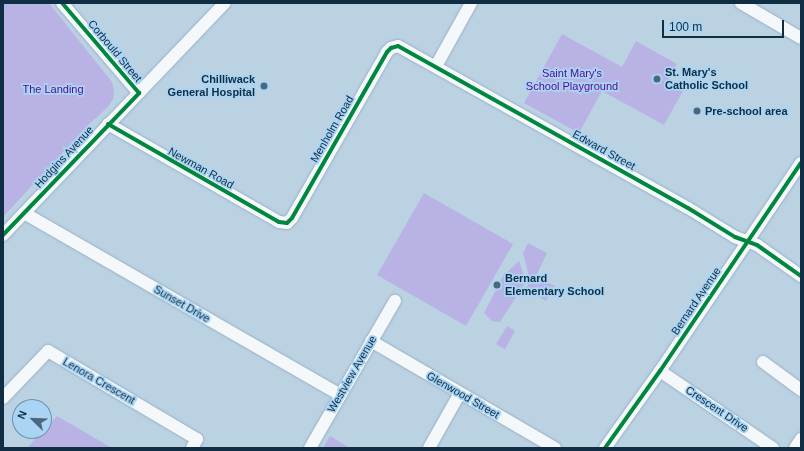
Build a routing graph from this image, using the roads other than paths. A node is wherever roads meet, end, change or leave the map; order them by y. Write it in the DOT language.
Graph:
graph roads {
  1 [pos="62,3"];
  2 [pos="225,3"];
  3 [pos="470,3"];
  4 [pos="741,3"];
  5 [pos="801,38"];
  6 [pos="394,46"];
  7 [pos="436,66"];
  8 [pos="138,93"];
  9 [pos="108,124"];
  10 [pos="801,164"];
  11 [pos="24,213"];
  12 [pos="287,223"];
  13 [pos="3,235"];
  14 [pos="748,242"];
  15 [pos="801,276"];
  16 [pos="395,301"];
  17 [pos="371,341"];
  18 [pos="763,362"];
  19 [pos="660,371"];
  20 [pos="801,390"];
  21 [pos="460,393"];
  22 [pos="340,395"];
  23 [pos="3,398"];
  24 [pos="801,440"];
  25 [pos="192,448"];
  26 [pos="310,448"];
  27 [pos="429,448"];
  28 [pos="555,448"];
  29 [pos="605,448"];
  30 [pos="773,448"];
  31 [pos="795,448"];
  1 -- 8 [label="street, Corbould Street"];
  2 -- 8 [label="street, Hodgins Avenue"];
  3 -- 7 [label="street"];
  4 -- 5 [label="street"];
  6 -- 7 [label="street, Edward Street"];
  6 -- 12 [label="street, Menholm Road"];
  7 -- 14 [label="street, Edward Street"];
  8 -- 9 [label="street, Hodgins Avenue"];
  9 -- 11 [label="street, Hodgins Avenue"];
  9 -- 12 [label="street, Newman Road"];
  10 -- 14 [label="street, Bernard Avenue"];
  11 -- 13 [label="street, Hodgins Avenue"];
  11 -- 22 [label="street, Sunset Drive"];
  14 -- 15 [label="street, Edward Street"];
  14 -- 19 [label="street, Bernard Avenue"];
  16 -- 17 [label="street, Westview Avenue"];
  17 -- 21 [label="street, Glenwood Street"];
  17 -- 22 [label="street, Westview Avenue"];
  18 -- 20 [label="street"];
  19 -- 29 [label="street, Bernard Avenue"];
  19 -- 30 [label="street, Crescent Drive"];
  21 -- 27 [label="street"];
  21 -- 28 [label="street, Glenwood Street"];
  22 -- 26 [label="street, Westview Avenue"];
  23 -- 25 [label="street, Lenora Crescent"];
  24 -- 31 [label="street"];
}
